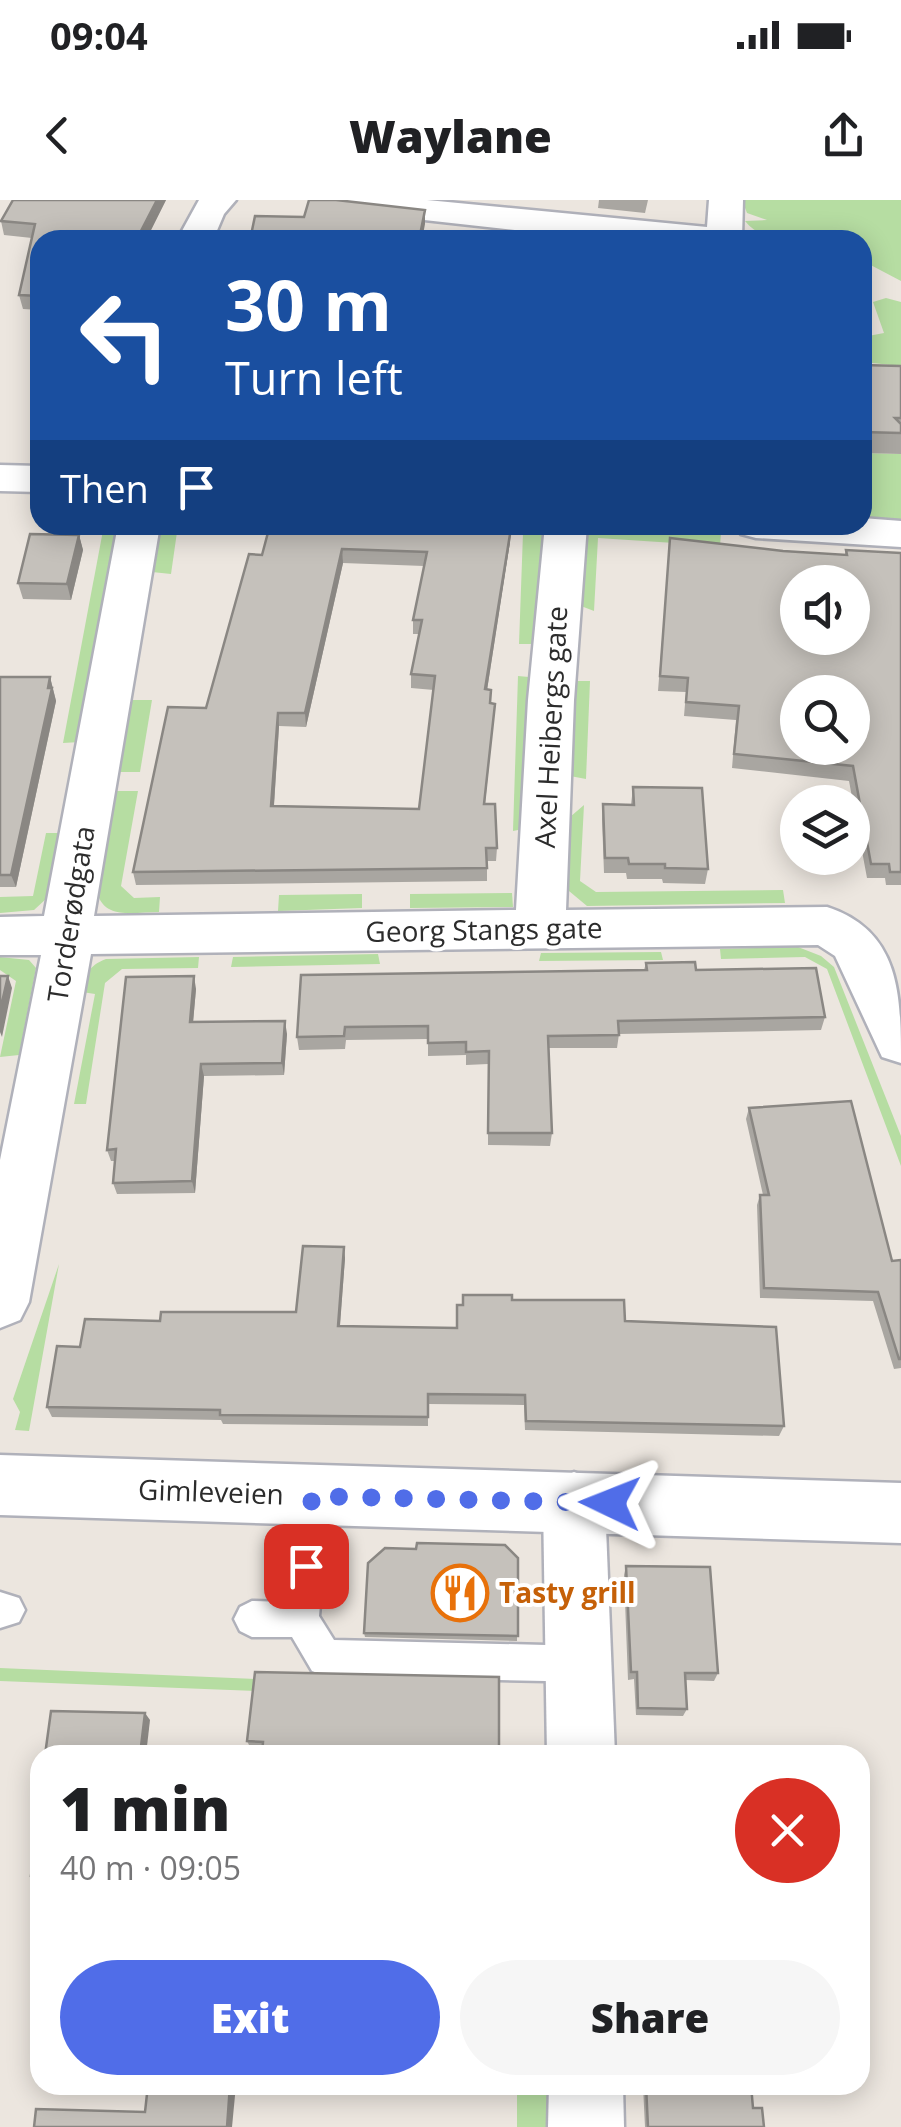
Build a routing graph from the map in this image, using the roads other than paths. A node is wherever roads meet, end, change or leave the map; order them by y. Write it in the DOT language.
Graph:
graph roads {
  1 [pos="220,200"];
  2 [pos="334,200"];
  3 [pos="726,200"];
  4 [pos="200,230"];
  5 [pos="547,230"];
  6 [pos="724,230"];
  7 [pos="0,478"];
  8 [pos="30,479"];
  9 [pos="872,532"];
  10 [pos="901,534"];
  11 [pos="137,535"];
  12 [pos="565,535"];
  13 [pos="540,930"];
  14 [pos="67,935"];
  15 [pos="0,936"];
  16 [pos="878,942"];
  17 [pos="901,1042"];
  18 [pos="0,1302"];
  19 [pos="0,1485"];
  20 [pos="312,1496"];
  21 [pos="574,1502"];
  22 [pos="901,1513"];
  23 [pos="252,1619"];
  24 [pos="301,1620"];
  25 [pos="580,1658"];
  26 [pos="581,1745"];
  27 [pos="586,2095"];
  28 [pos="586,2127"];
  1 -- 4 [label="street"];
  2 -- 5 [label="street"];
  3 -- 6 [label="street"];
  7 -- 8 [label="street"];
  9 -- 10 [label="street"];
  11 -- 14 [label="street, Torderødgata"];
  12 -- 13 [label="street, Axel Heibergs gate"];
  13 -- 14 [label="street, Georg Stangs gate"];
  13 -- 16 [label="street, Georg Stangs gate"];
  14 -- 15 [label="street, Georg Stangs gate"];
  14 -- 18 [label="street, Torderødgata"];
  16 -- 17 [label="street, Georg Stangs gate"];
  19 -- 20 [label="street, Gimleveien"];
  20 -- 21 [label="street, Gimleveien"];
  20 -- 24 [label="lane"];
  21 -- 22 [label="street, Gimleveien"];
  21 -- 25 [label="street"];
  23 -- 24 [label="lane"];
  24 -- 25 [label="lane"];
  25 -- 26 [label="street"];
  27 -- 28 [label="street"];
}
